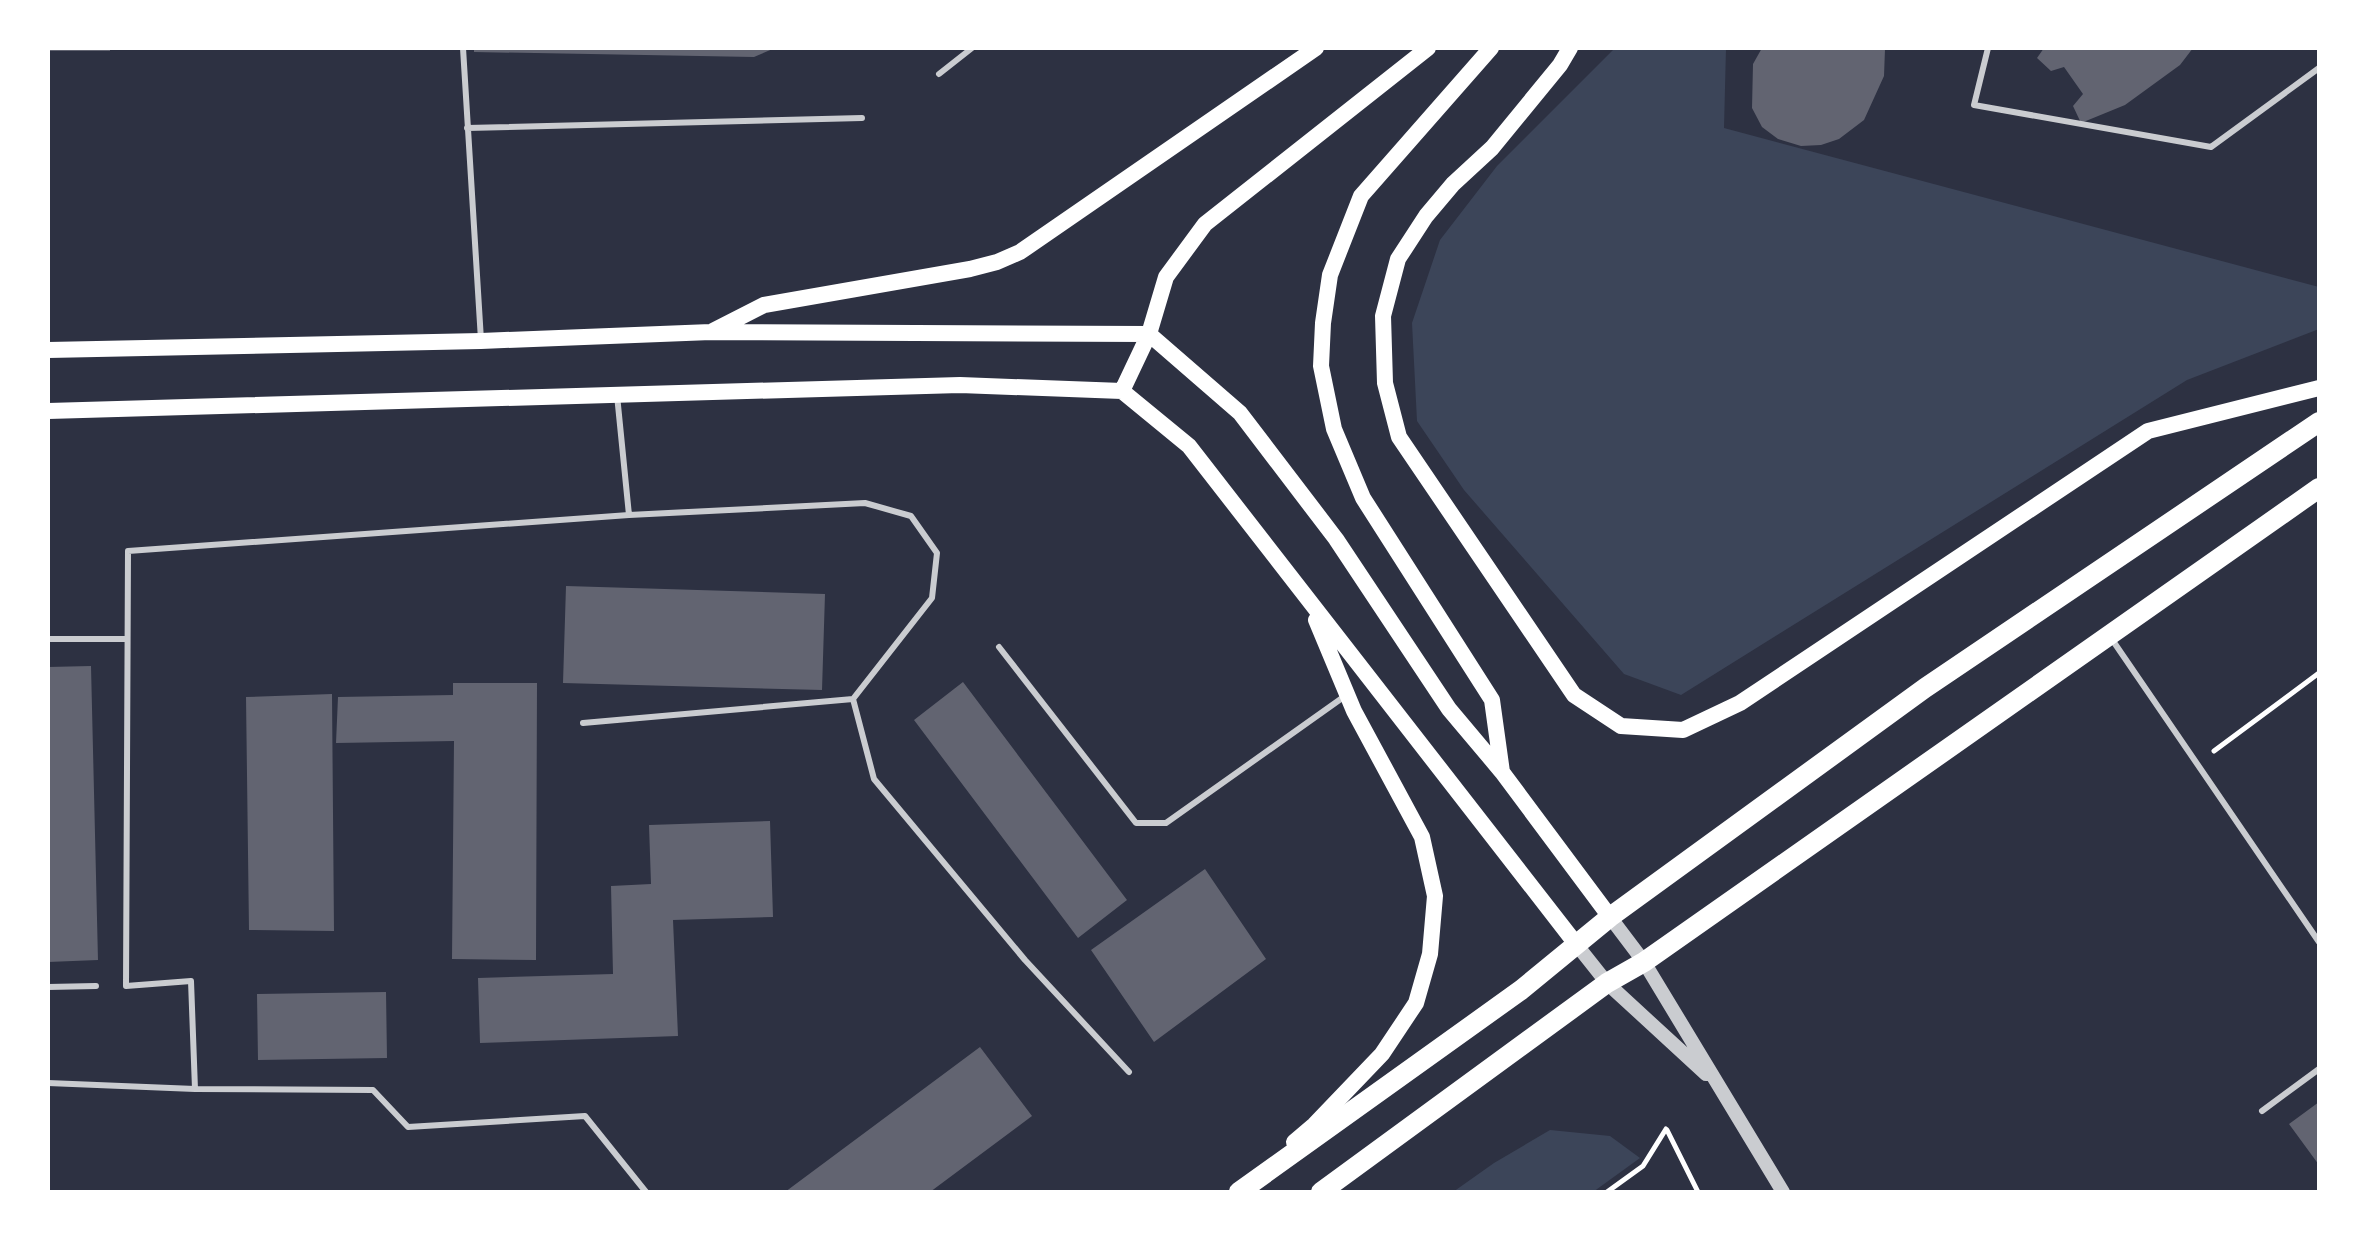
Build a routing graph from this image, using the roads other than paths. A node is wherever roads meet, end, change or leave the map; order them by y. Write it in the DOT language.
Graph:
graph roads {
  1 [pos="463,48"];
  2 [pos="972,48"];
  3 [pos="1316,48"];
  4 [pos="1428,48"];
  5 [pos="1491,48"];
  6 [pos="1570,48"];
  7 [pos="1988,48"];
  8 [pos="2319,68"];
  9 [pos="939,74"];
  10 [pos="862,118"];
  11 [pos="467,128"];
  12 [pos="711,332"];
  13 [pos="1149,334"];
  14 [pos="481,341"];
  15 [pos="48,350"];
  16 [pos="2319,388"];
  17 [pos="1122,391"];
  18 [pos="617,395"];
  19 [pos="48,411"];
  20 [pos="2319,422"];
  21 [pos="2319,488"];
  22 [pos="629,515"];
  23 [pos="1308,600"];
  24 [pos="2109,635"];
  25 [pos="48,639"];
  26 [pos="127,639"];
  27 [pos="999,647"];
  28 [pos="1348,694"];
  29 [pos="853,699"];
  30 [pos="583,723"];
  31 [pos="1502,772"];
  32 [pos="1610,917"];
  33 [pos="2319,942"];
  34 [pos="1576,944"];
  35 [pos="1644,962"];
  36 [pos="1607,983"];
  37 [pos="96,986"];
  38 [pos="48,987"];
  39 [pos="2319,1069"];
  40 [pos="1129,1072"];
  41 [pos="48,1083"];
  42 [pos="1718,1085"];
  43 [pos="195,1089"];
  44 [pos="2262,1111"];
  45 [pos="646,1192"];
  46 [pos="1237,1192"];
  47 [pos="1321,1192"];
  48 [pos="1783,1192"];
  1 -- 11 [label="lane"];
  2 -- 9 [label="lane"];
  3 -- 12 [label="main road"];
  4 -- 13 [label="main road"];
  5 -- 31 [label="main road"];
  6 -- 16 [label="main road"];
  7 -- 8 [label="lane"];
  10 -- 11 [label="lane"];
  11 -- 14 [label="lane"];
  12 -- 13 [label="main road"];
  12 -- 14 [label="main road"];
  13 -- 17 [label="main road"];
  13 -- 31 [label="main road"];
  14 -- 15 [label="main road"];
  17 -- 18 [label="main road"];
  17 -- 23 [label="main road"];
  18 -- 19 [label="main road"];
  18 -- 22 [label="lane"];
  20 -- 32 [label="main road"];
  21 -- 24 [label="main road"];
  22 -- 26 [label="lane"];
  22 -- 29 [label="lane"];
  23 -- 28 [label="main road"];
  23 -- 34 [label="main road"];
  24 -- 33 [label="lane"];
  24 -- 35 [label="main road"];
  25 -- 26 [label="lane"];
  26 -- 43 [label="lane"];
  27 -- 28 [label="lane"];
  28 -- 46 [label="main road"];
  29 -- 30 [label="lane"];
  29 -- 40 [label="lane"];
  31 -- 32 [label="main road"];
  32 -- 34 [label="main road"];
  32 -- 35 [label="street"];
  34 -- 36 [label="street"];
  34 -- 46 [label="main road"];
  35 -- 36 [label="main road"];
  35 -- 42 [label="street"];
  36 -- 42 [label="street"];
  36 -- 47 [label="main road"];
  37 -- 38 [label="lane"];
  39 -- 44 [label="lane"];
  41 -- 43 [label="lane"];
  42 -- 48 [label="street"];
  43 -- 45 [label="lane"];
}
